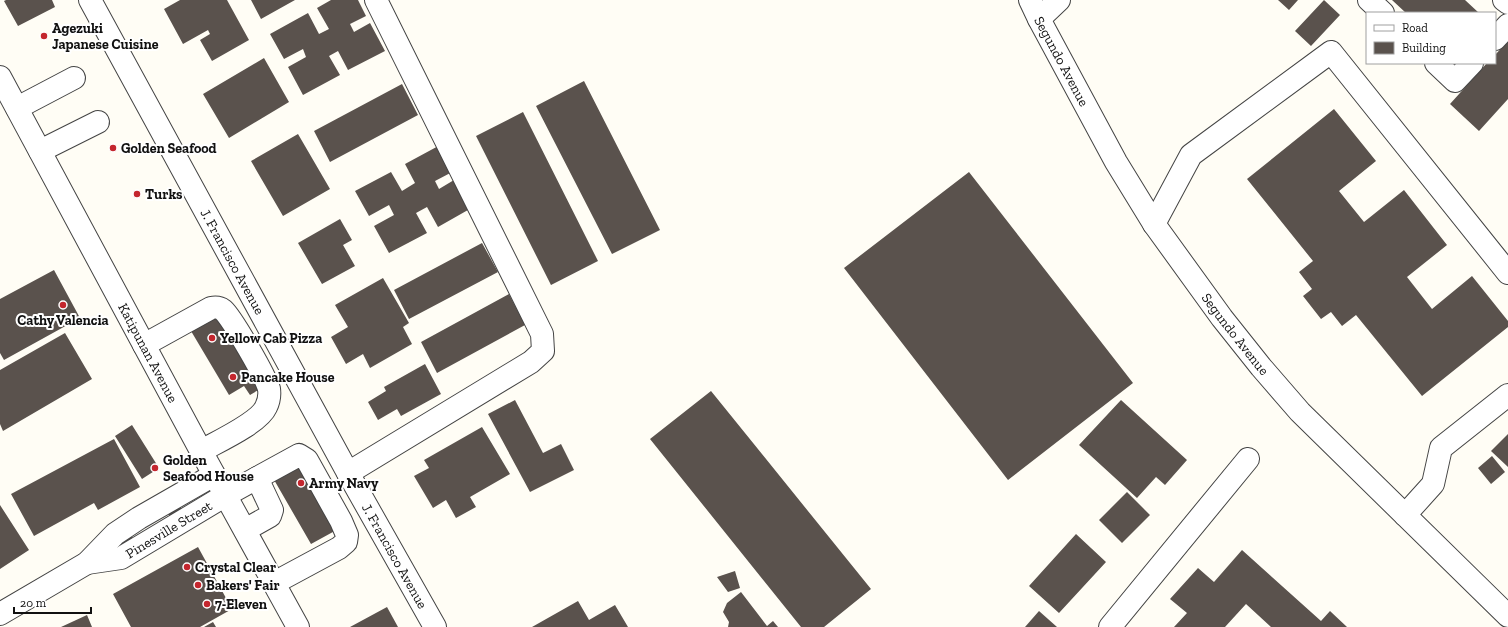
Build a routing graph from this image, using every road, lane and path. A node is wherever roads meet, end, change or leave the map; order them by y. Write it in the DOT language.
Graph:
graph roads {
  1 [pos="90,0"];
  2 [pos="376,0"];
  3 [pos="1059,0"];
  4 [pos="1369,0"];
  5 [pos="1504,0"];
  6 [pos="1508,3"];
  7 [pos="1034,9"];
  8 [pos="1382,12"];
  9 [pos="1508,25"];
  10 [pos="1496,38"];
  11 [pos="1437,64"];
  12 [pos="1471,64"];
  13 [pos="0,77"];
  14 [pos="74,78"];
  15 [pos="17,108"];
  16 [pos="98,122"];
  17 [pos="40,152"];
  18 [pos="1154,224"];
  19 [pos="1508,273"];
  20 [pos="144,345"];
  21 [pos="1508,395"];
  22 [pos="201,450"];
  23 [pos="1248,459"];
  24 [pos="348,473"];
  25 [pos="214,475"];
  26 [pos="257,478"];
  27 [pos="226,495"];
  28 [pos="1405,515"];
  29 [pos="139,518"];
  30 [pos="245,530"];
  31 [pos="151,539"];
  32 [pos="87,563"];
  33 [pos="274,583"];
  34 [pos="0,614"];
  35 [pos="1508,616"];
  36 [pos="298,627"];
  37 [pos="435,627"];
  38 [pos="1110,627"];
  1 -- 24 [label="street, J. Francisco Avenue"];
  2 -- 24 [label="street"];
  3 -- 7 [label="street"];
  4 -- 8 [label="street"];
  5 -- 6 [label="street"];
  7 -- 18 [label="street, Segundo Avenue"];
  9 -- 10 [label="street"];
  11 -- 12 [label="street"];
  13 -- 15 [label="street, Katipunan Avenue"];
  14 -- 15 [label="street"];
  15 -- 17 [label="street, Katipunan Avenue"];
  16 -- 17 [label="street"];
  17 -- 20 [label="street, Katipunan Avenue"];
  18 -- 19 [label="street"];
  18 -- 28 [label="street, Segundo Avenue"];
  20 -- 22 [label="street, Katipunan Avenue"];
  20 -- 22 [label="street"];
  21 -- 28 [label="street"];
  22 -- 25 [label="street, Katipunan Avenue"];
  23 -- 38 [label="street"];
  24 -- 37 [label="street, J. Francisco Avenue"];
  25 -- 27 [label="street, Katipunan Avenue"];
  25 -- 29 [label="street, Pinesville Street"];
  26 -- 27 [label="street, Pinesville Street"];
  26 -- 30 [label="street"];
  26 -- 33 [label="street, Pinesville Street"];
  27 -- 30 [label="street, Katipunan Avenue"];
  27 -- 31 [label="street, Pinesville Street"];
  28 -- 35 [label="street, Segundo Avenue"];
  29 -- 31 [label="street"];
  29 -- 32 [label="street, Pinesville Street"];
  30 -- 33 [label="street, Katipunan Avenue"];
  31 -- 32 [label="street, Pinesville Street"];
  32 -- 34 [label="street, Pinesville Street"];
  33 -- 36 [label="street, Katipunan Avenue"];
}
